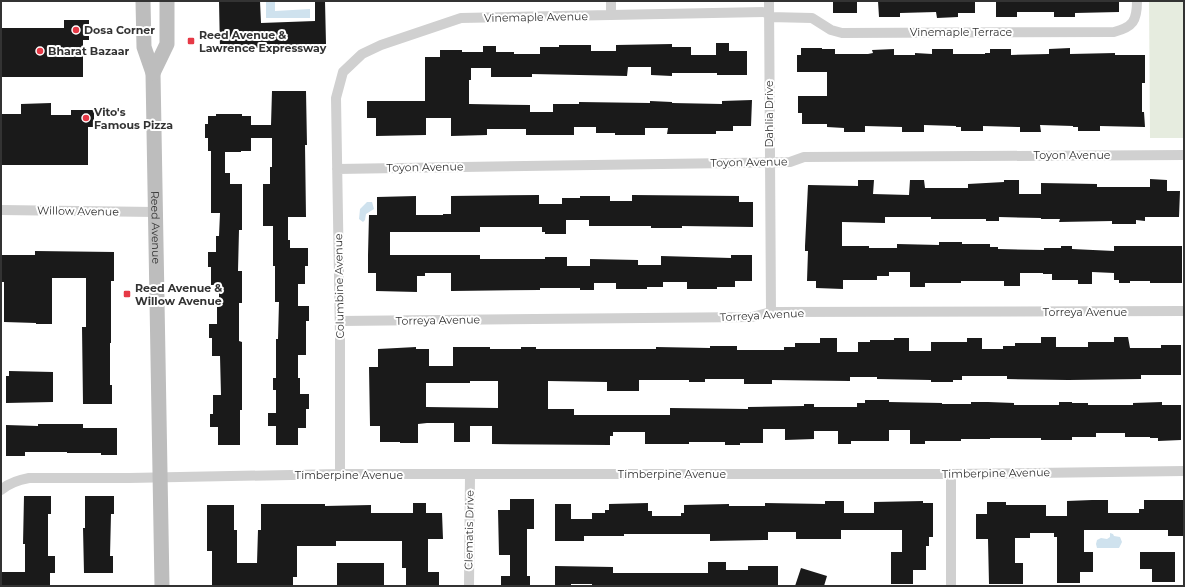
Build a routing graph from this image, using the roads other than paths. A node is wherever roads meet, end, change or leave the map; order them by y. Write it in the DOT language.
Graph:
graph roads {
  1 [pos="143,1"];
  2 [pos="167,1"];
  3 [pos="610,1"];
  4 [pos="769,1"];
  5 [pos="1137,1"];
  6 [pos="769,14"];
  7 [pos="611,15"];
  8 [pos="153,73"];
  9 [pos="336,98"];
  10 [pos="1184,155"];
  11 [pos="769,162"];
  12 [pos="337,169"];
  13 [pos="1,210"];
  14 [pos="155,212"];
  15 [pos="1184,311"];
  16 [pos="772,312"];
  17 [pos="340,321"];
  18 [pos="1184,471"];
  19 [pos="340,474"];
  20 [pos="951,474"];
  21 [pos="470,475"];
  22 [pos="161,477"];
  23 [pos="1,490"];
  24 [pos="162,586"];
  25 [pos="469,586"];
  26 [pos="951,586"];
  1 -- 8 [label="main road, Reed Avenue"];
  2 -- 8 [label="main road, Reed Avenue"];
  3 -- 7 [label="street"];
  4 -- 6 [label="street, Dahlia Drive"];
  5 -- 6 [label="street, Vinemaple Terrace"];
  6 -- 7 [label="street, Vinemaple Avenue"];
  6 -- 11 [label="street, Dahlia Drive"];
  7 -- 9 [label="street, Vinemaple Avenue"];
  8 -- 14 [label="main road, Reed Avenue"];
  9 -- 12 [label="street, Columbine Avenue"];
  10 -- 11 [label="street, Toyon Avenue"];
  11 -- 12 [label="street, Toyon Avenue"];
  11 -- 16 [label="street, Dahlia Drive"];
  12 -- 17 [label="street, Columbine Avenue"];
  13 -- 14 [label="street, Willow Avenue"];
  14 -- 22 [label="main road, Reed Avenue"];
  15 -- 16 [label="street, Torreya Avenue"];
  16 -- 17 [label="street, Torreya Avenue"];
  17 -- 19 [label="street, Columbine Avenue"];
  18 -- 20 [label="street, Timberpine Avenue"];
  19 -- 21 [label="street, Timberpine Avenue"];
  19 -- 22 [label="street, Timberpine Avenue"];
  20 -- 21 [label="street, Timberpine Avenue"];
  20 -- 26 [label="street"];
  21 -- 25 [label="street, Clematis Drive"];
  22 -- 23 [label="street"];
  22 -- 24 [label="main road, Reed Avenue"];
}
